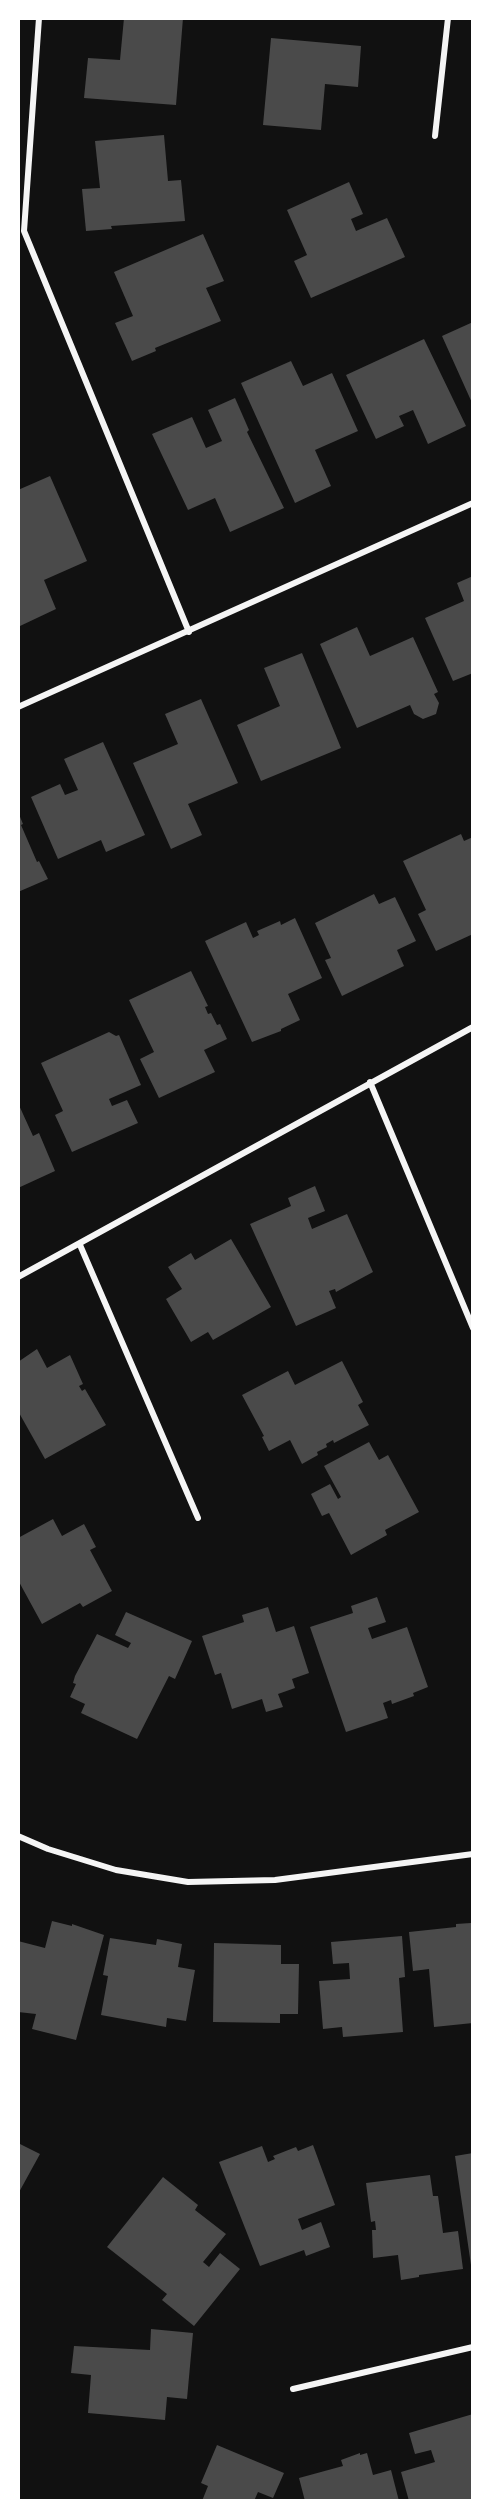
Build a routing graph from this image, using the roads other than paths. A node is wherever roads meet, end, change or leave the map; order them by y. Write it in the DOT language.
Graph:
graph roads {
  1 [pos="39,18"];
  2 [pos="448,18"];
  3 [pos="435,136"];
  4 [pos="21,232"];
  5 [pos="473,503"];
  6 [pos="189,632"];
  7 [pos="18,707"];
  8 [pos="473,1028"];
  9 [pos="370,1082"];
  10 [pos="80,1245"];
  11 [pos="18,1277"];
  12 [pos="473,1303"];
  13 [pos="465,1306"];
  14 [pos="473,1328"];
  15 [pos="198,1518"];
  16 [pos="18,1836"];
  17 [pos="473,1854"];
  18 [pos="473,2348"];
  19 [pos="293,2389"];
  1 -- 4 [label="street"];
  2 -- 3 [label="street"];
  4 -- 6 [label="street"];
  5 -- 6 [label="street"];
  6 -- 7 [label="street"];
  8 -- 9 [label="street"];
  9 -- 10 [label="street"];
  9 -- 13 [label="street"];
  10 -- 11 [label="street"];
  10 -- 15 [label="street"];
  12 -- 13 [label="street"];
  13 -- 14 [label="street"];
  16 -- 17 [label="street"];
  18 -- 19 [label="street"];
}
